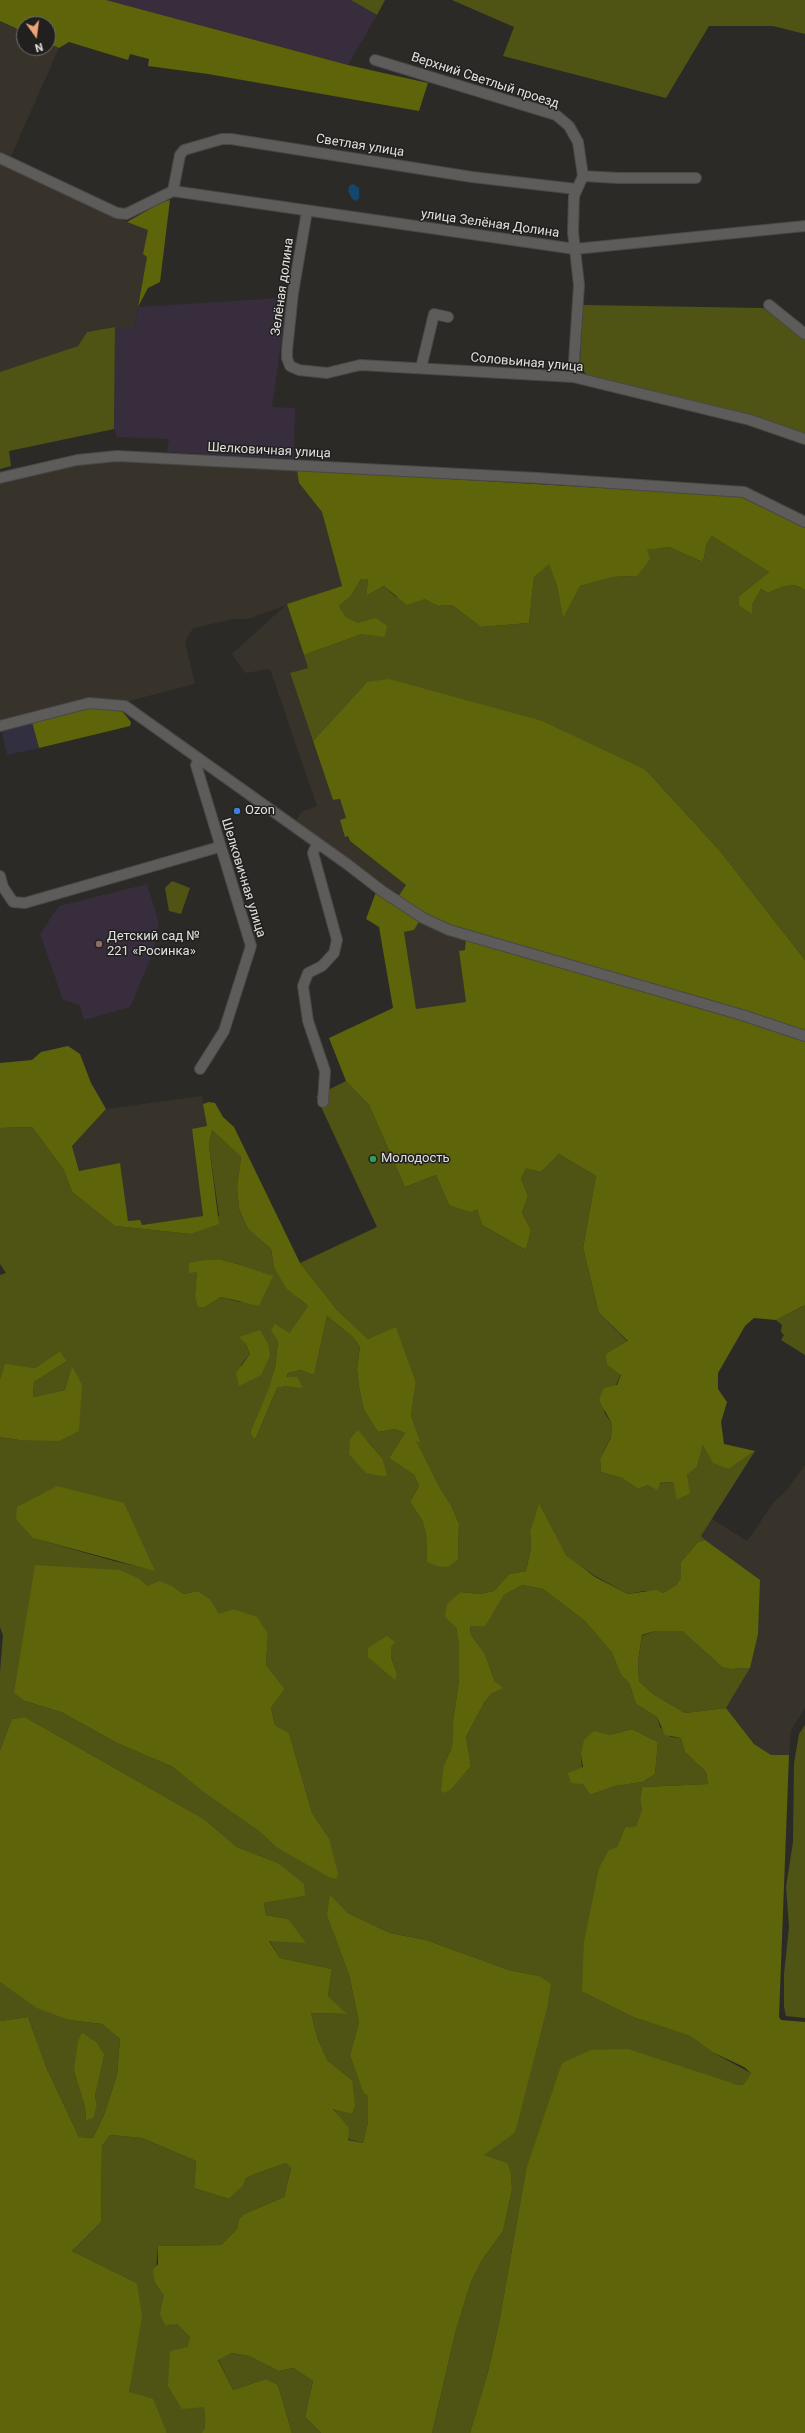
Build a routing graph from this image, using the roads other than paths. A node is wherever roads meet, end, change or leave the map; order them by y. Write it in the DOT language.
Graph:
graph roads {
  1 [pos="375,60"];
  2 [pos="0,158"];
  3 [pos="583,176"];
  4 [pos="696,178"];
  5 [pos="576,189"];
  6 [pos="173,191"];
  7 [pos="307,211"];
  8 [pos="805,226"];
  9 [pos="575,248"];
  10 [pos="769,305"];
  11 [pos="448,317"];
  12 [pos="805,334"];
  13 [pos="290,366"];
  14 [pos="421,368"];
  15 [pos="573,377"];
  16 [pos="805,439"];
  17 [pos="0,478"];
  18 [pos="805,522"];
  19 [pos="0,726"];
  20 [pos="199,759"];
  21 [pos="317,844"];
  22 [pos="219,847"];
  23 [pos="0,876"];
  24 [pos="805,1036"];
  25 [pos="200,1069"];
  26 [pos="323,1102"];
  1 -- 3 [label="street, Верхний Светлый проезд"];
  2 -- 6 [label="street"];
  3 -- 4 [label="street"];
  3 -- 5 [label="street"];
  5 -- 6 [label="street, Светлая улица"];
  5 -- 9 [label="street"];
  6 -- 7 [label="street, улица Зелёная Долина"];
  7 -- 9 [label="street, улица Зелёная Долина"];
  7 -- 13 [label="street, Зелёная долина"];
  8 -- 9 [label="street, улица Зелёная Долина"];
  9 -- 15 [label="street"];
  10 -- 12 [label="street"];
  11 -- 14 [label="street"];
  13 -- 14 [label="street, Соловьиная улица"];
  14 -- 15 [label="street, Соловьиная улица"];
  15 -- 16 [label="street, Соловьиная улица"];
  17 -- 18 [label="street, Шелковичная улица"];
  19 -- 20 [label="street"];
  20 -- 21 [label="street"];
  20 -- 22 [label="street, Шелковичная улица"];
  21 -- 24 [label="street"];
  21 -- 26 [label="street"];
  22 -- 23 [label="street"];
  22 -- 25 [label="street, Шелковичная улица"];
}
